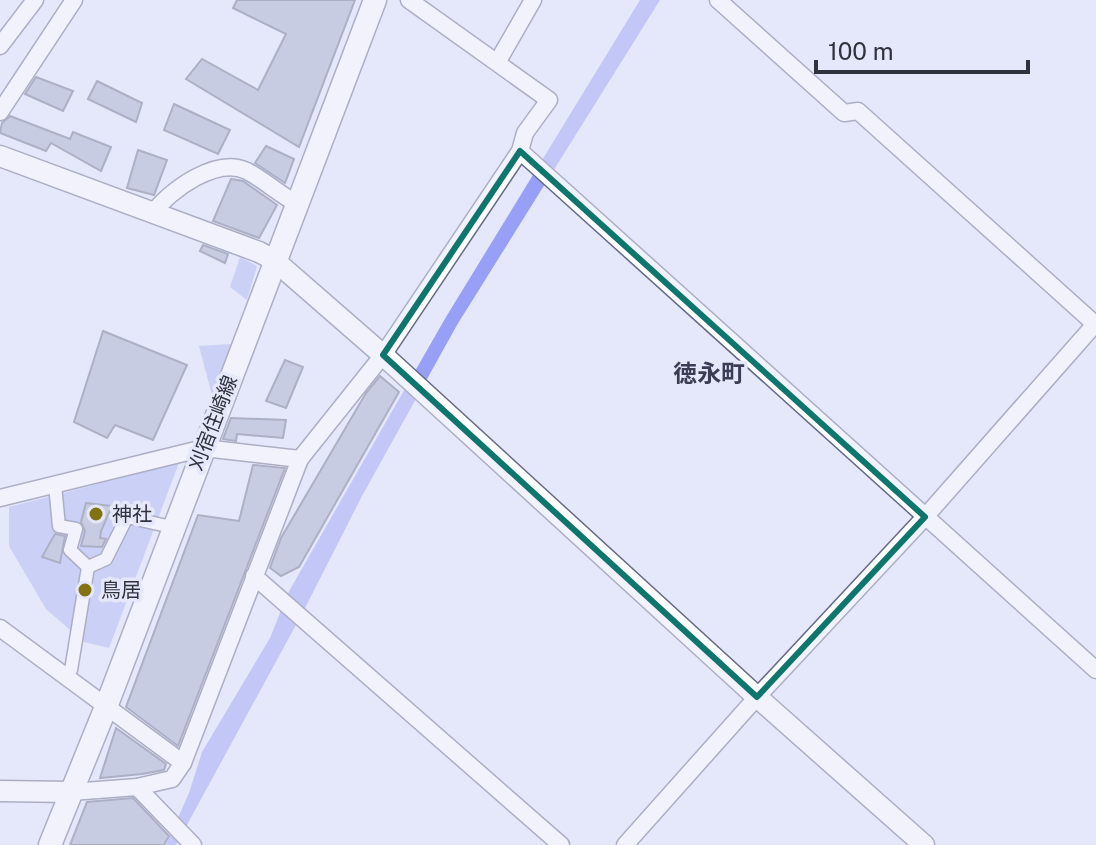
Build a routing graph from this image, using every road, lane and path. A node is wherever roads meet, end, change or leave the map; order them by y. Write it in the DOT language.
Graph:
graph roads {
  1 [pos="35,0"];
  2 [pos="74,0"];
  3 [pos="375,0"];
  4 [pos="409,0"];
  5 [pos="533,0"];
  6 [pos="718,0"];
  7 [pos="0,46"];
  8 [pos="498,61"];
  9 [pos="0,112"];
  10 [pos="520,151"];
  11 [pos="0,156"];
  12 [pos="296,203"];
  13 [pos="153,213"];
  14 [pos="274,260"];
  15 [pos="1096,324"];
  16 [pos="383,355"];
  17 [pos="204,448"];
  18 [pos="300,459"];
  19 [pos="55,485"];
  20 [pos="0,498"];
  21 [pos="925,517"];
  22 [pos="167,526"];
  23 [pos="88,567"];
  24 [pos="254,576"];
  25 [pos="0,628"];
  26 [pos="71,670"];
  27 [pos="1096,670"];
  28 [pos="757,697"];
  29 [pos="106,707"];
  30 [pos="183,763"];
  31 [pos="137,787"];
  32 [pos="0,791"];
  33 [pos="71,792"];
  34 [pos="184,842"];
  35 [pos="50,845"];
  36 [pos="561,845"];
  37 [pos="625,845"];
  38 [pos="924,845"];
  1 -- 7 [label="street"];
  2 -- 9 [label="street"];
  3 -- 12 [label="main road, 刈宿住崎線"];
  4 -- 8 [label="street"];
  5 -- 8 [label="street"];
  6 -- 15 [label="street"];
  8 -- 10 [label="street"];
  10 -- 16 [label="street"];
  10 -- 21 [label="street"];
  11 -- 13 [label="street"];
  12 -- 13 [label="street"];
  12 -- 14 [label="main road, 刈宿住崎線"];
  13 -- 14 [label="street"];
  14 -- 16 [label="street"];
  14 -- 17 [label="main road, 刈宿住崎線"];
  15 -- 21 [label="street"];
  16 -- 18 [label="street"];
  16 -- 28 [label="street"];
  17 -- 18 [label="street"];
  17 -- 19 [label="street"];
  17 -- 29 [label="main road, 刈宿住崎線"];
  18 -- 24 [label="street"];
  19 -- 20 [label="street"];
  19 -- 23 [label="street"];
  21 -- 27 [label="street"];
  21 -- 28 [label="street"];
  22 -- 23 [label="street"];
  23 -- 26 [label="street"];
  24 -- 30 [label="street"];
  24 -- 36 [label="street"];
  25 -- 29 [label="street"];
  28 -- 37 [label="street"];
  28 -- 38 [label="street"];
  29 -- 30 [label="street"];
  29 -- 33 [label="main road, 刈宿住崎線"];
  30 -- 31 [label="street"];
  31 -- 33 [label="street"];
  31 -- 34 [label="street"];
  32 -- 33 [label="street"];
  33 -- 35 [label="main road, 刈宿住崎線"];
}
